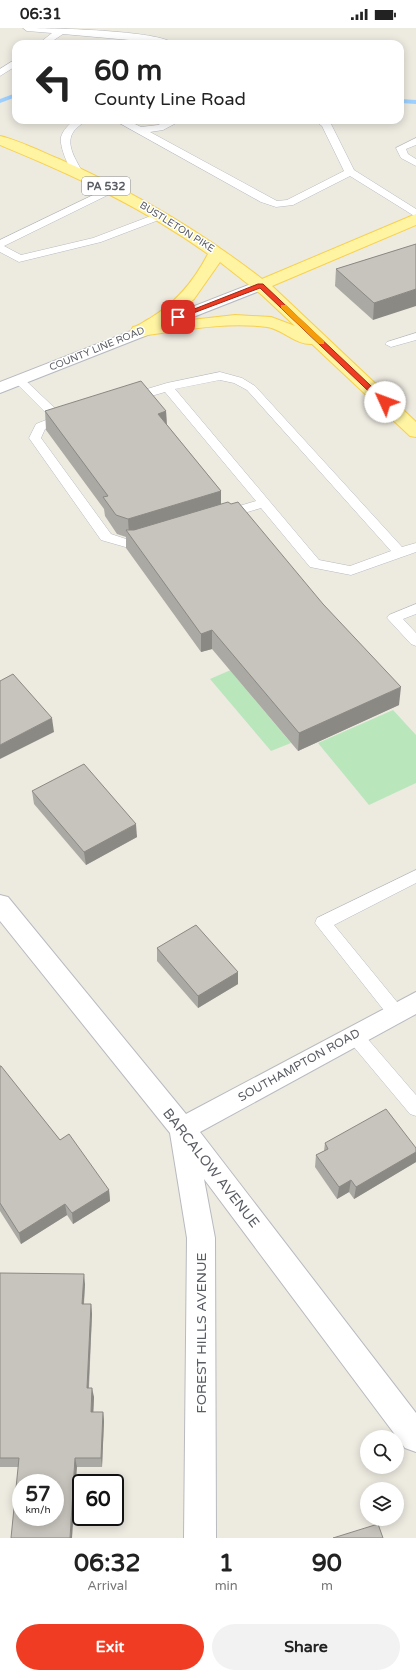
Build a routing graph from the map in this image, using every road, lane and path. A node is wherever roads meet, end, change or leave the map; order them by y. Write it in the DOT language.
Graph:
graph roads {
  1 [pos="26,28"];
  2 [pos="136,28"];
  3 [pos="60,31"];
  4 [pos="126,36"];
  5 [pos="48,40"];
  6 [pos="158,40"];
  7 [pos="12,65"];
  8 [pos="0,73"];
  9 [pos="74,124"];
  10 [pos="127,124"];
  11 [pos="168,124"];
  12 [pos="326,124"];
  13 [pos="160,128"];
  14 [pos="140,130"];
  15 [pos="159,140"];
  16 [pos="416,142"];
  17 [pos="2,143"];
  18 [pos="416,163"];
  19 [pos="350,172"];
  20 [pos="78,173"];
  21 [pos="112,189"];
  22 [pos="416,214"];
  23 [pos="160,216"];
  24 [pos="416,219"];
  25 [pos="0,244"];
  26 [pos="0,248"];
  27 [pos="217,252"];
  28 [pos="261,285"];
  29 [pos="139,331"];
  30 [pos="416,336"];
  31 [pos="322,344"];
  32 [pos="391,344"];
  33 [pos="19,380"];
  34 [pos="167,387"];
  35 [pos="0,388"];
  36 [pos="121,401"];
  37 [pos="74,414"];
  38 [pos="59,419"];
  39 [pos="416,432"];
  40 [pos="264,503"];
  41 [pos="211,519"];
  42 [pos="159,535"];
  43 [pos="416,547"];
  44 [pos="400,553"];
  45 [pos="416,609"];
  46 [pos="416,641"];
  47 [pos="416,876"];
  48 [pos="0,904"];
  49 [pos="406,1008"];
  50 [pos="354,1035"];
  51 [pos="416,1108"];
  52 [pos="182,1129"];
  53 [pos="416,1437"];
  54 [pos="200,1538"];
  1 -- 3 [label="lane"];
  2 -- 4 [label="lane"];
  3 -- 4 [label="lane"];
  3 -- 5 [label="lane"];
  4 -- 6 [label="lane"];
  7 -- 8 [label="lane"];
  9 -- 20 [label="lane"];
  10 -- 14 [label="lane"];
  11 -- 13 [label="lane"];
  12 -- 19 [label="lane"];
  13 -- 14 [label="lane"];
  13 -- 15 [label="lane"];
  14 -- 15 [label="lane"];
  15 -- 19 [label="lane"];
  16 -- 18 [label="lane"];
  17 -- 20 [label="main road, BUSTLETON PIKE / PA 532"];
  19 -- 22 [label="lane"];
  20 -- 21 [label="main road, BUSTLETON PIKE / PA 532"];
  21 -- 23 [label="main road, BUSTLETON PIKE / PA 532"];
  21 -- 25 [label="lane"];
  23 -- 26 [label="lane"];
  23 -- 27 [label="main road, BUSTLETON PIKE / PA 532"];
  24 -- 28 [label="main road, COUNTY LINE ROAD"];
  27 -- 28 [label="main road, BUSTLETON PIKE / PA 532"];
  27 -- 29 [label="main road"];
  28 -- 29 [label="street, COUNTY LINE ROAD"];
  28 -- 31 [label="main road, PA 532"];
  29 -- 31 [label="main road"];
  29 -- 33 [label="street, COUNTY LINE ROAD"];
  30 -- 32 [label="lane"];
  31 -- 39 [label="main road, PA 532"];
  33 -- 35 [label="street, COUNTY LINE ROAD"];
  33 -- 38 [label="lane"];
  34 -- 36 [label="lane"];
  34 -- 40 [label="lane"];
  34 -- 44 [label="lane"];
  37 -- 38 [label="lane"];
  38 -- 42 [label="lane"];
  40 -- 41 [label="lane"];
  40 -- 44 [label="lane"];
  43 -- 44 [label="lane"];
  45 -- 46 [label="lane"];
  47 -- 49 [label="lane"];
  48 -- 52 [label="street, BARCALOW AVENUE"];
  49 -- 50 [label="street, SOUTHAMPTON ROAD"];
  50 -- 51 [label="lane"];
  50 -- 52 [label="street, SOUTHAMPTON ROAD"];
  52 -- 53 [label="street, BARCALOW AVENUE"];
  52 -- 54 [label="street, FOREST HILLS AVENUE"];
}
